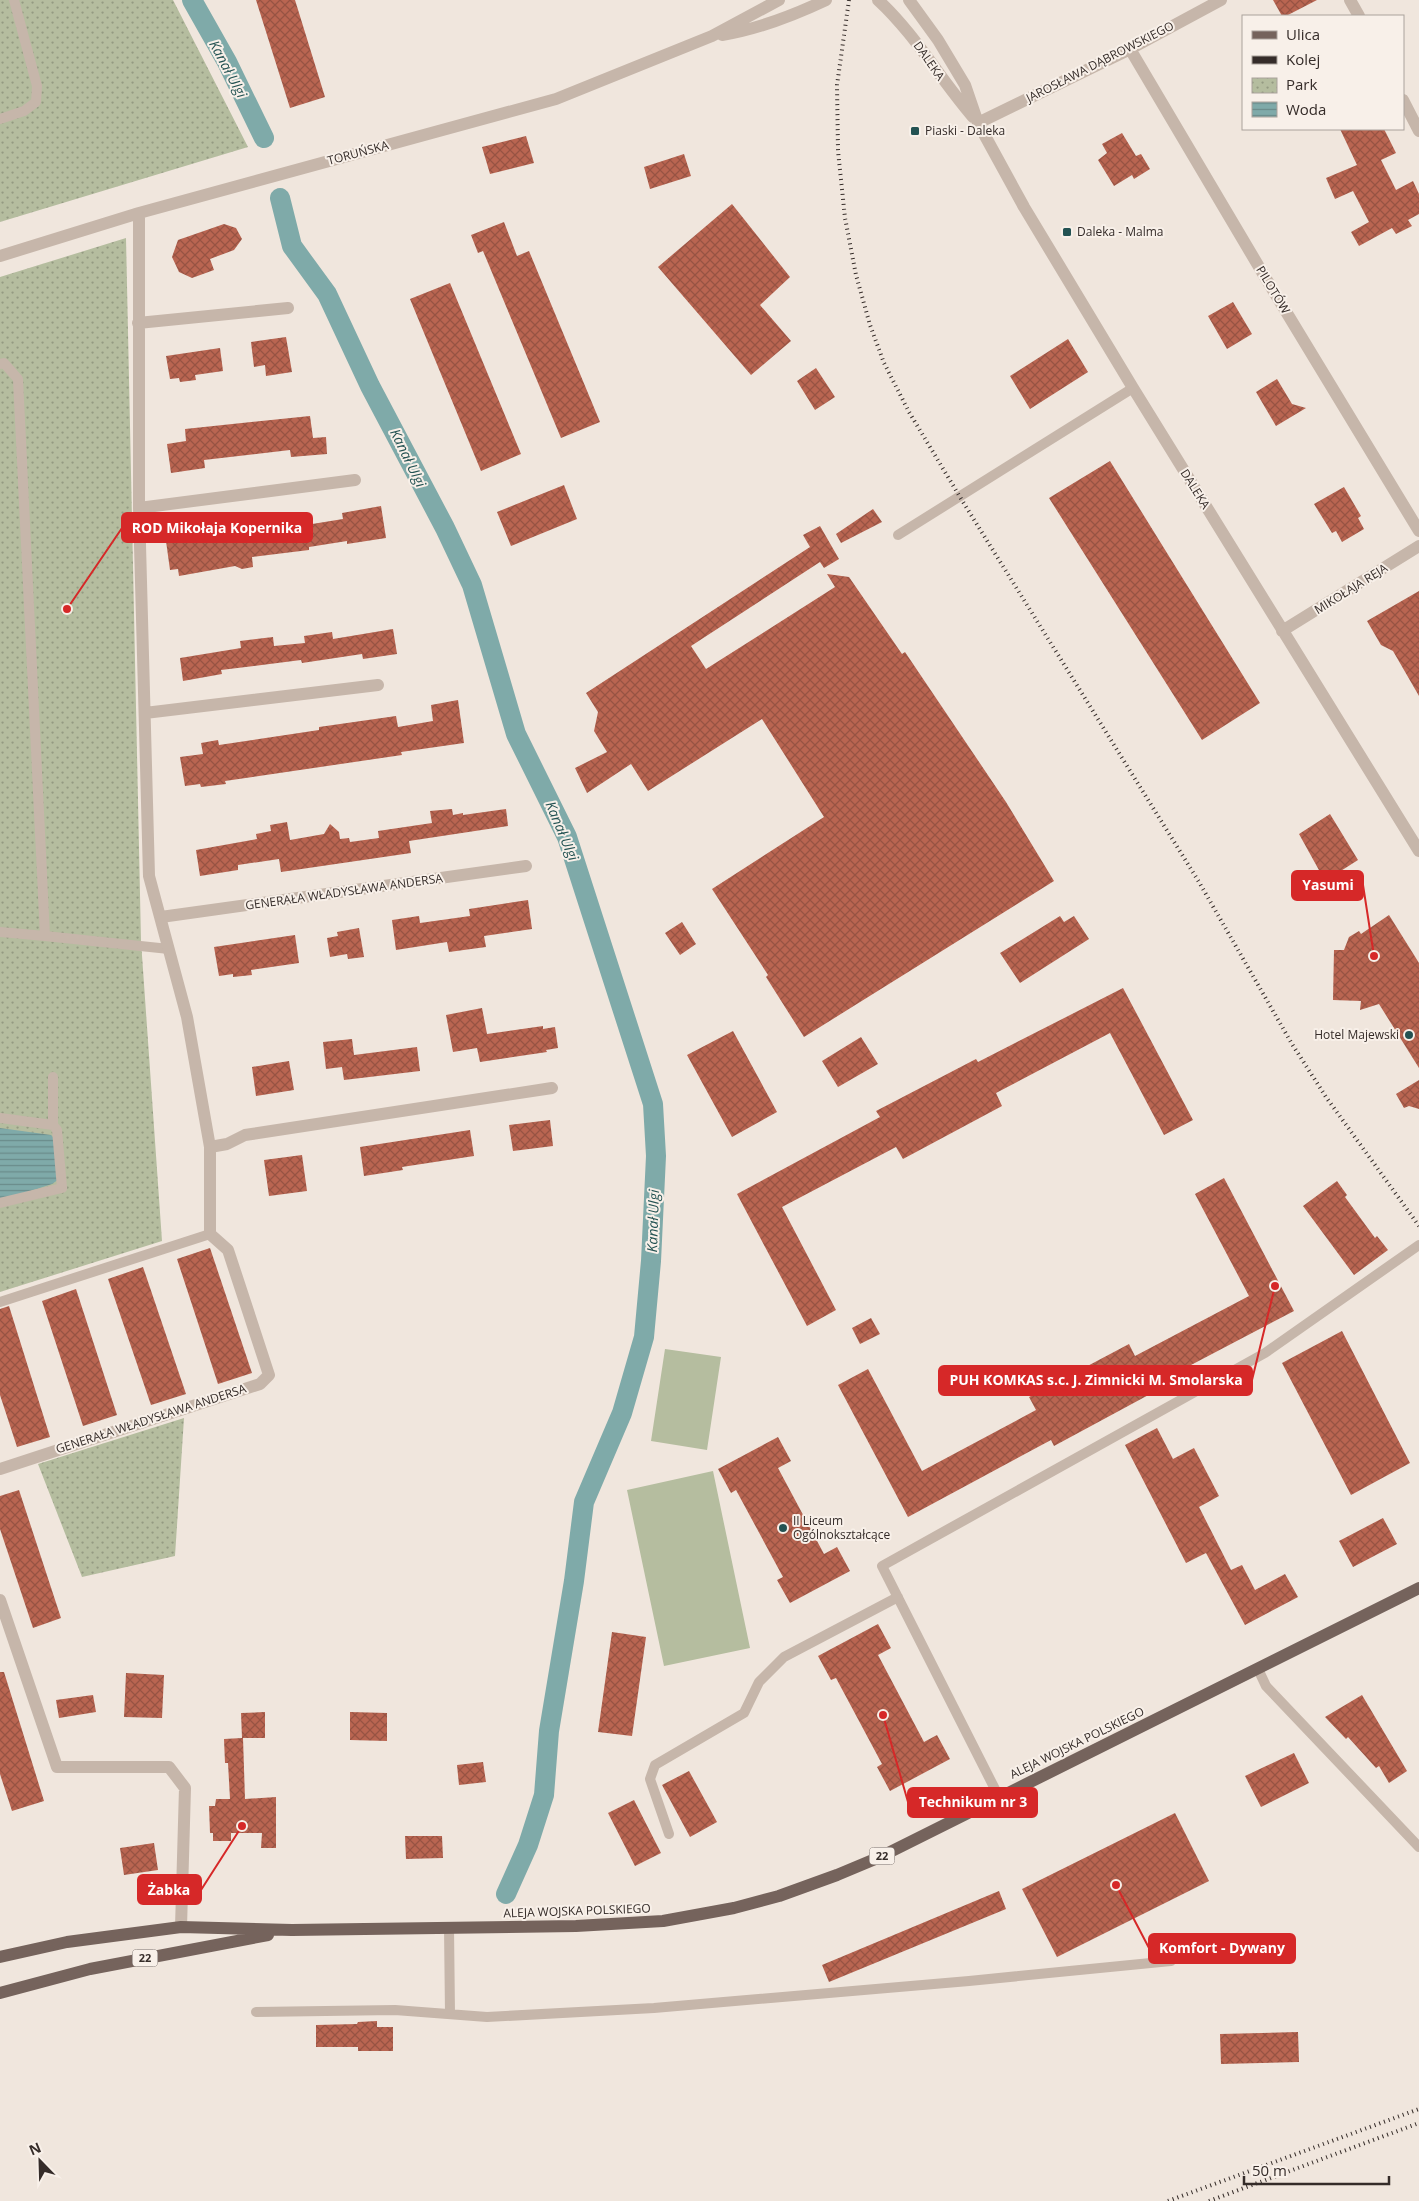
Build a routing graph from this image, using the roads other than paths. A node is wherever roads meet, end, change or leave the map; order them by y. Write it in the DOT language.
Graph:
graph roads {
  1 [pos="14,0"];
  2 [pos="779,0"];
  3 [pos="826,0"];
  4 [pos="878,0"];
  5 [pos="909,0"];
  6 [pos="1221,0"];
  7 [pos="1350,0"];
  8 [pos="1358,15"];
  9 [pos="712,36"];
  10 [pos="1130,48"];
  11 [pos="1404,102"];
  12 [pos="0,119"];
  13 [pos="978,123"];
  14 [pos="1419,131"];
  15 [pos="139,213"];
  16 [pos="0,256"];
  17 [pos="288,308"];
  18 [pos="138,323"];
  19 [pos="0,364"];
  20 [pos="1133,388"];
  21 [pos="355,480"];
  22 [pos="139,508"];
  23 [pos="1419,531"];
  24 [pos="898,535"];
  25 [pos="1419,546"];
  26 [pos="1282,631"];
  27 [pos="378,685"];
  28 [pos="145,713"];
  29 [pos="1419,850"];
  30 [pos="526,866"];
  31 [pos="161,918"];
  32 [pos="0,932"];
  33 [pos="45,936"];
  34 [pos="169,949"];
  35 [pos="53,1077"];
  36 [pos="552,1088"];
  37 [pos="0,1118"];
  38 [pos="53,1125"];
  39 [pos="210,1147"];
  40 [pos="0,1203"];
  41 [pos="210,1234"];
  42 [pos="1419,1245"];
  43 [pos="0,1302"];
  44 [pos="0,1469"];
  45 [pos="1419,1588"];
  46 [pos="898,1597"];
  47 [pos="0,1600"];
  48 [pos="1258,1669"];
  49 [pos="999,1797"];
  50 [pos="670,1834"];
  51 [pos="1419,1848"];
  52 [pos="181,1927"];
  53 [pos="449,1928"];
  54 [pos="292,1930"];
  55 [pos="0,1957"];
  56 [pos="1171,1961"];
  57 [pos="0,1993"];
  58 [pos="256,2012"];
  59 [pos="450,2014"];
  1 -- 12 [label="lane"];
  2 -- 9 [label="street, TORUŃSKA"];
  3 -- 9 [label="street, TORUŃSKA"];
  4 -- 13 [label="street, DALEKA"];
  5 -- 13 [label="street, DALEKA"];
  6 -- 10 [label="street, JAROSŁAWA DĄBROWSKIEGO"];
  7 -- 8 [label="street"];
  9 -- 15 [label="street, TORUŃSKA"];
  10 -- 13 [label="street, JAROSŁAWA DĄBROWSKIEGO"];
  10 -- 23 [label="street, PILOTÓW"];
  11 -- 14 [label="street"];
  13 -- 20 [label="street, DALEKA"];
  15 -- 16 [label="street, TORUŃSKA"];
  15 -- 18 [label="street"];
  17 -- 18 [label="street"];
  18 -- 22 [label="street"];
  19 -- 33 [label="lane"];
  20 -- 24 [label="lane"];
  20 -- 26 [label="street, DALEKA"];
  21 -- 22 [label="street"];
  22 -- 28 [label="street"];
  25 -- 26 [label="street, MIKOŁAJA REJA"];
  26 -- 29 [label="street, DALEKA"];
  27 -- 28 [label="street"];
  28 -- 31 [label="street"];
  30 -- 31 [label="street, GENERAŁA WŁADYSŁAWA ANDERSA"];
  31 -- 34 [label="street"];
  32 -- 33 [label="lane"];
  33 -- 34 [label="lane"];
  34 -- 39 [label="street"];
  35 -- 38 [label="lane"];
  36 -- 39 [label="street"];
  37 -- 38 [label="lane"];
  38 -- 40 [label="lane"];
  39 -- 41 [label="street"];
  41 -- 43 [label="lane"];
  41 -- 44 [label="street, GENERAŁA WŁADYSŁAWA ANDERSA"];
  42 -- 46 [label="lane"];
  45 -- 48 [label="main road, ALEJA WOJSKA POLSKIEGO / 22"];
  46 -- 49 [label="lane"];
  46 -- 50 [label="lane"];
  47 -- 52 [label="street"];
  48 -- 49 [label="main road, ALEJA WOJSKA POLSKIEGO / 22"];
  48 -- 51 [label="lane"];
  49 -- 53 [label="main road, ALEJA WOJSKA POLSKIEGO / 22"];
  52 -- 54 [label="main road, ALEJA WOJSKA POLSKIEGO / 22"];
  52 -- 55 [label="main road, ALEJA WOJSKA POLSKIEGO / 22"];
  53 -- 54 [label="main road, ALEJA WOJSKA POLSKIEGO / 22"];
  53 -- 59 [label="lane"];
  54 -- 57 [label="main road, ALEJA WOJSKA POLSKIEGO / 22"];
  56 -- 59 [label="lane"];
  58 -- 59 [label="lane"];
}
